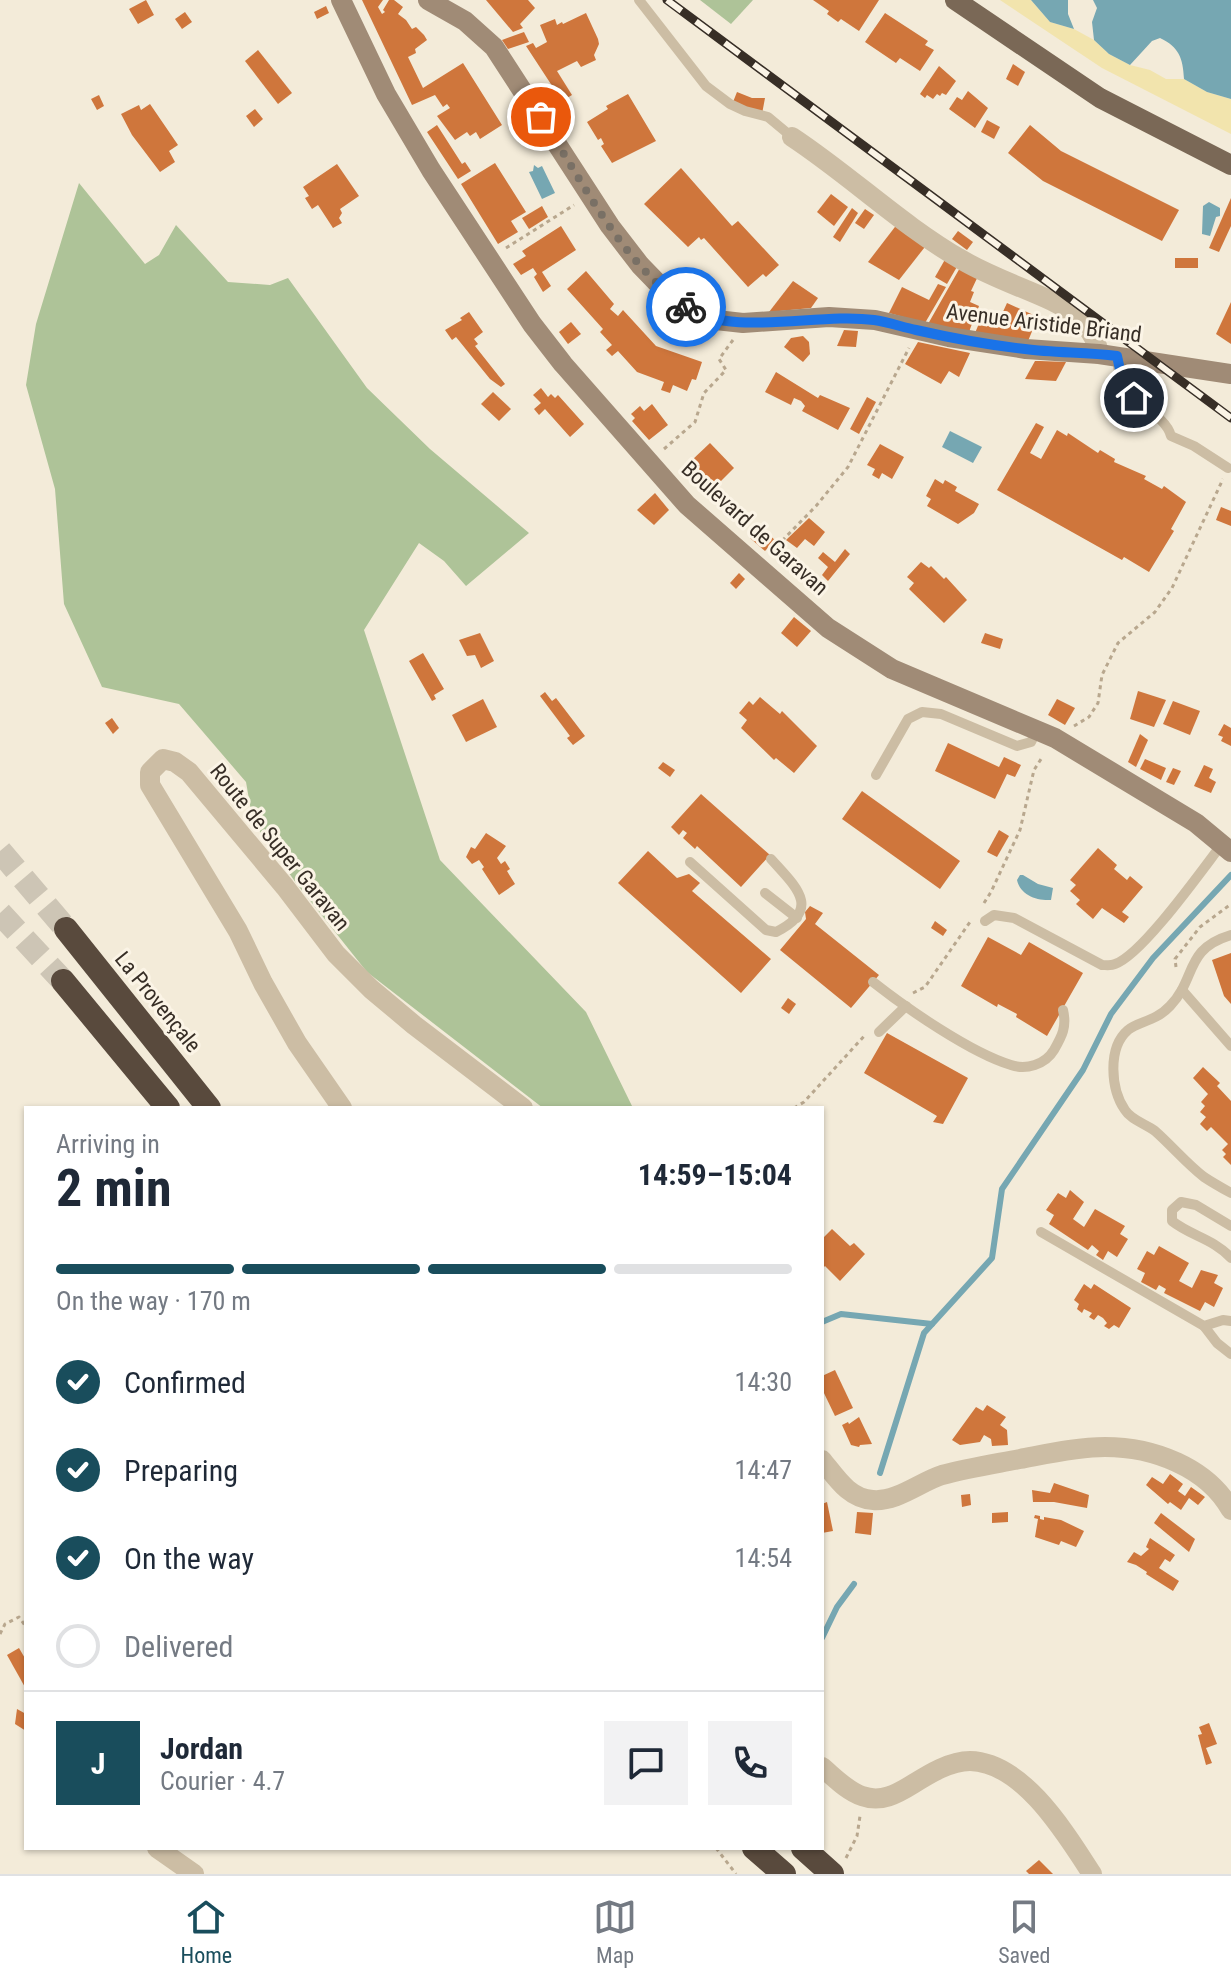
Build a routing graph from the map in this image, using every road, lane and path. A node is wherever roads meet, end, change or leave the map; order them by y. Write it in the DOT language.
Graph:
graph roads {
  1 [pos="341,0"];
  2 [pos="428,0"];
  3 [pos="639,0"];
  4 [pos="955,0"];
  5 [pos="792,137"];
  6 [pos="1231,165"];
  7 [pos="590,193"];
  8 [pos="489,259"];
  9 [pos="743,323"];
  10 [pos="917,330"];
  11 [pos="1108,355"];
  12 [pos="1231,374"];
  13 [pos="649,462"];
  14 [pos="1228,468"];
  15 [pos="759,568"];
  16 [pos="1046,734"];
  17 [pos="876,775"];
  18 [pos="1227,848"];
  19 [pos="771,859"];
  20 [pos="690,862"];
  21 [pos="765,893"];
  22 [pos="982,904"];
  23 [pos="973,916"];
  24 [pos="797,918"];
  25 [pos="985,921"];
  26 [pos="66,929"];
  27 [pos="1231,935"];
  28 [pos="63,981"];
  29 [pos="873,982"];
  30 [pos="1182,990"];
  31 [pos="902,1004"];
  32 [pos="1063,1010"];
  33 [pos="879,1032"];
  34 [pos="866,1034"];
  35 [pos="1231,1046"];
  36 [pos="166,1106"];
  37 [pos="207,1106"];
  38 [pos="341,1106"];
  39 [pos="520,1106"];
  40 [pos="797,1106"];
  41 [pos="1231,1193"];
  42 [pos="1231,1226"];
  43 [pos="1041,1232"];
  44 [pos="1231,1258"];
  45 [pos="1231,1321"];
  46 [pos="1204,1326"];
  47 [pos="1231,1354"];
  48 [pos="824,1462"];
  49 [pos="1231,1510"];
  50 [pos="24,1624"];
  51 [pos="0,1634"];
  52 [pos="824,1768"];
  53 [pos="862,1797"];
  54 [pos="160,1850"];
  55 [pos="718,1850"];
  56 [pos="756,1850"];
  57 [pos="806,1850"];
  58 [pos="837,1870"];
  59 [pos="194,1874"];
  60 [pos="736,1874"];
  61 [pos="784,1874"];
  62 [pos="1092,1874"];
  1 -- 8 [label="street, Boulevard de Garavan"];
  2 -- 7 [label="street, Avenue Aristide Briand"];
  3 -- 5 [label="lane"];
  4 -- 6 [label="main road"];
  5 -- 11 [label="street"];
  7 -- 8 [label="path"];
  7 -- 9 [label="street, Avenue Aristide Briand"];
  8 -- 13 [label="street, Boulevard de Garavan"];
  9 -- 10 [label="street, Avenue Aristide Briand"];
  9 -- 13 [label="path"];
  10 -- 11 [label="street, Avenue Aristide Briand"];
  10 -- 15 [label="path"];
  11 -- 12 [label="street, Avenue Aristide Briand"];
  11 -- 14 [label="lane"];
  13 -- 15 [label="street, Boulevard de Garavan"];
  14 -- 16 [label="path"];
  15 -- 16 [label="street, Boulevard de Garavan"];
  16 -- 17 [label="lane"];
  16 -- 18 [label="street, Boulevard de Garavan"];
  16 -- 22 [label="path"];
  18 -- 25 [label="lane"];
  19 -- 24 [label="lane"];
  20 -- 24 [label="lane"];
  21 -- 24 [label="lane"];
  23 -- 31 [label="path"];
  26 -- 37 [label="highway, La Provençale"];
  27 -- 30 [label="lane"];
  28 -- 36 [label="highway"];
  29 -- 31 [label="lane"];
  30 -- 35 [label="lane"];
  30 -- 41 [label="lane"];
  31 -- 32 [label="lane"];
  31 -- 33 [label="lane"];
  34 -- 40 [label="path"];
  38 -- 39 [label="street, Route de Super Garavan"];
  42 -- 44 [label="lane"];
  43 -- 46 [label="lane"];
  45 -- 46 [label="lane"];
  46 -- 47 [label="lane"];
  48 -- 49 [label="street"];
  50 -- 51 [label="path"];
  52 -- 53 [label="street"];
  53 -- 58 [label="path"];
  53 -- 62 [label="street"];
  54 -- 59 [label="street"];
  55 -- 60 [label="path"];
  56 -- 61 [label="highway"];
  57 -- 58 [label="highway"];
}
